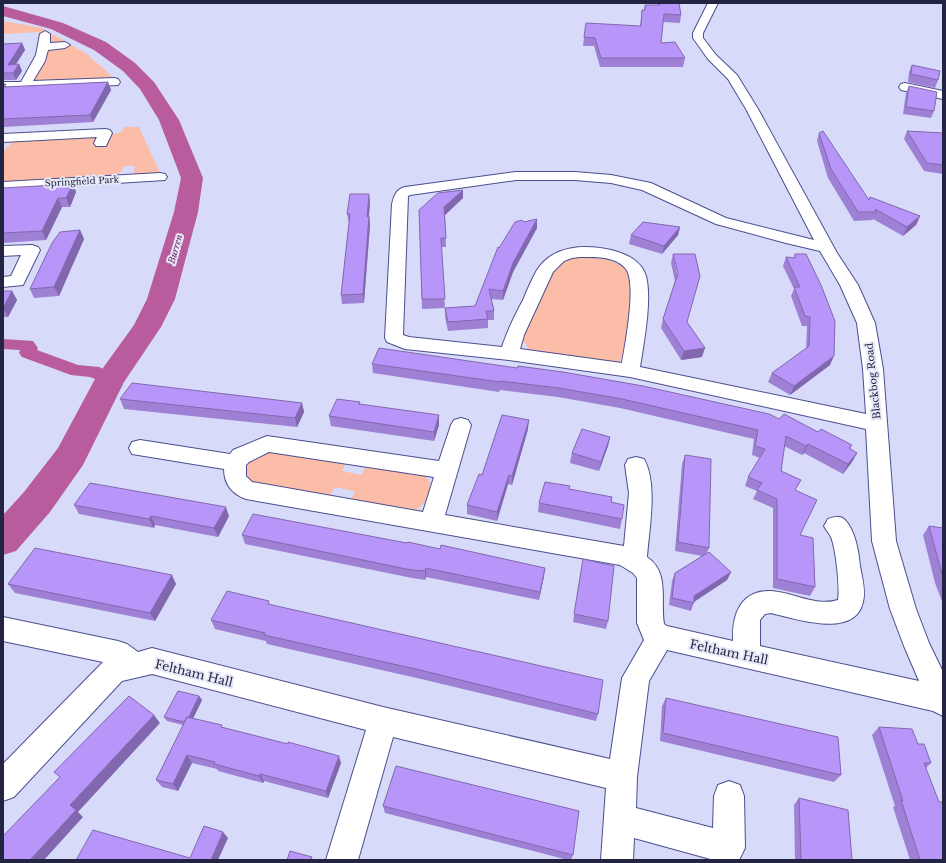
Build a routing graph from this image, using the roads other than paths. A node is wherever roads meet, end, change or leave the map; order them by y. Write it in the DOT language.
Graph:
graph roads {
  1 [pos="712,3"];
  2 [pos="44,34"];
  3 [pos="65,45"];
  4 [pos="44,47"];
  5 [pos="114,82"];
  6 [pos="25,85"];
  7 [pos="3,86"];
  8 [pos="905,86"];
  9 [pos="943,95"];
  10 [pos="6,140"];
  11 [pos="101,143"];
  12 [pos="160,177"];
  13 [pos="3,186"];
  14 [pos="826,247"];
  15 [pos="3,252"];
  16 [pos="3,282"];
  17 [pos="509,354"];
  18 [pos="630,371"];
  19 [pos="877,424"];
  20 [pos="461,425"];
  21 [pos="140,448"];
  22 [pos="235,463"];
  23 [pos="636,465"];
  24 [pos="446,470"];
  25 [pos="431,522"];
  26 [pos="836,526"];
  27 [pos="635,560"];
  28 [pos="3,629"];
  29 [pos="661,637"];
  30 [pos="747,656"];
  31 [pos="135,665"];
  32 [pos="942,701"];
  33 [pos="383,722"];
  34 [pos="622,777"];
  35 [pos="3,786"];
  36 [pos="729,796"];
  37 [pos="620,820"];
  38 [pos="342,860"];
  39 [pos="617,860"];
  1 -- 14 [label="street, Blackbog Road"];
  2 -- 4 [label="street"];
  3 -- 4 [label="street"];
  4 -- 6 [label="street"];
  5 -- 6 [label="street"];
  6 -- 7 [label="street"];
  8 -- 9 [label="street"];
  10 -- 11 [label="street"];
  12 -- 13 [label="street, Springfield Park"];
  14 -- 17 [label="street"];
  14 -- 19 [label="street, Blackbog Road"];
  15 -- 16 [label="street"];
  17 -- 18 [label="street"];
  17 -- 18 [label="street"];
  18 -- 19 [label="street"];
  19 -- 32 [label="street, Blackbog Road"];
  20 -- 24 [label="street"];
  21 -- 22 [label="street"];
  22 -- 24 [label="street"];
  22 -- 25 [label="street"];
  23 -- 27 [label="street"];
  24 -- 25 [label="street"];
  25 -- 27 [label="street"];
  26 -- 30 [label="street"];
  27 -- 29 [label="street"];
  28 -- 31 [label="street"];
  29 -- 30 [label="street, Feltham Hall"];
  29 -- 34 [label="street"];
  30 -- 32 [label="street, Feltham Hall"];
  31 -- 33 [label="street, Feltham Hall"];
  31 -- 35 [label="street, Feltham Hall"];
  33 -- 34 [label="street, Feltham Hall"];
  33 -- 38 [label="street"];
  34 -- 37 [label="street"];
  36 -- 37 [label="street"];
  37 -- 39 [label="street"];
}
